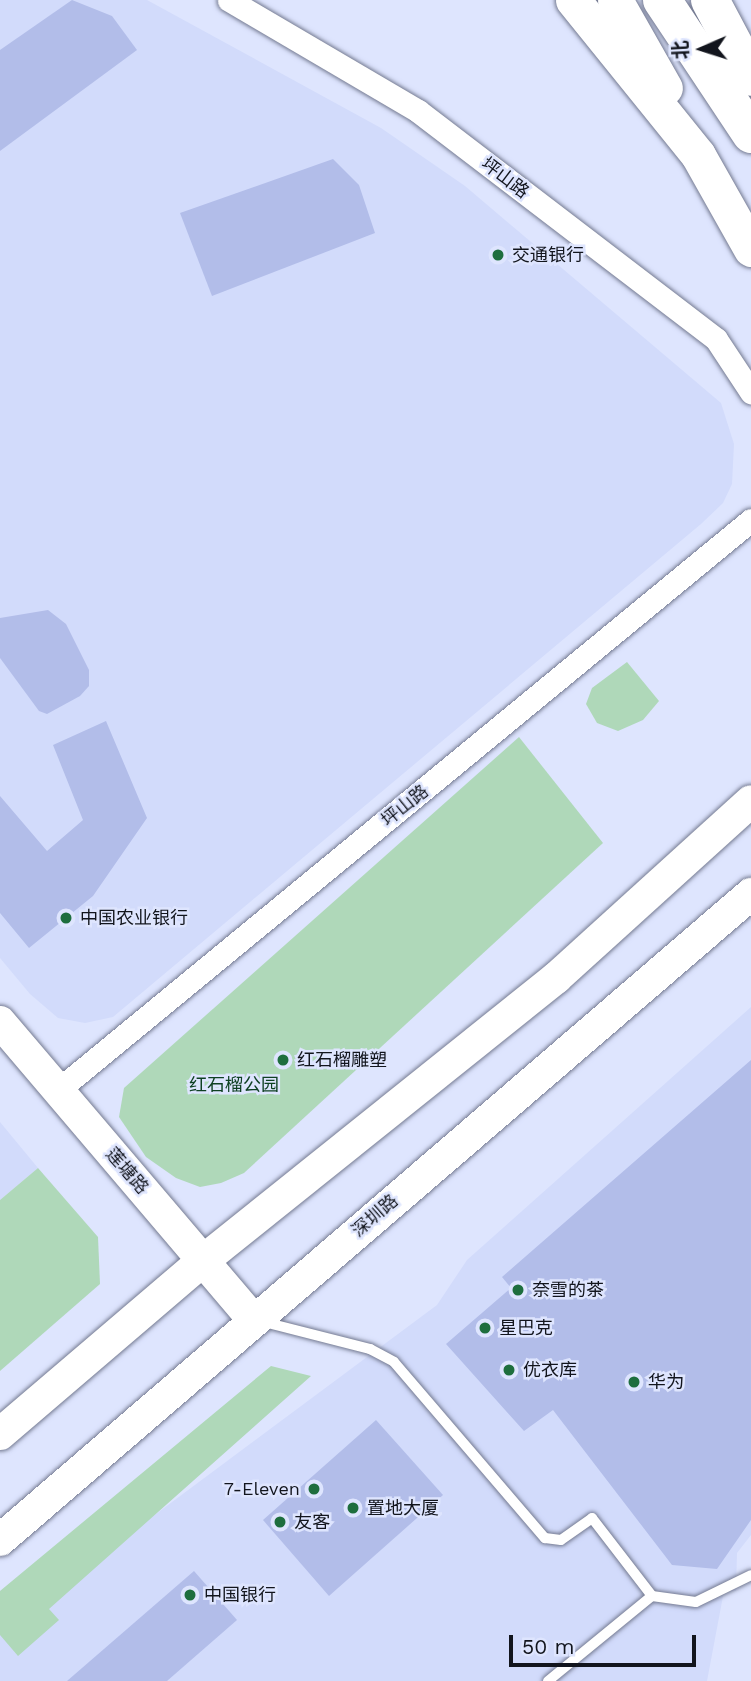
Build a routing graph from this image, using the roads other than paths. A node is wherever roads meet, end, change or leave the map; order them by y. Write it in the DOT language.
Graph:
graph roads {
  1 [pos="229,0"];
  2 [pos="573,0"];
  3 [pos="615,0"];
  4 [pos="662,0"];
  5 [pos="710,0"];
  6 [pos="751,77"];
  7 [pos="751,134"];
  8 [pos="698,155"];
  9 [pos="751,249"];
  10 [pos="751,391"];
  11 [pos="751,520"];
  12 [pos="751,801"];
  13 [pos="751,894"];
  14 [pos="0,1021"];
  15 [pos="58,1090"];
  16 [pos="204,1260"];
  17 [pos="254,1320"];
  18 [pos="0,1434"];
  19 [pos="0,1540"];
  20 [pos="751,1575"];
  21 [pos="652,1596"];
  22 [pos="548,1681"];
  1 -- 10 [label="street, 坪山路"];
  2 -- 8 [label="main road"];
  3 -- 8 [label="main road"];
  4 -- 7 [label="highway"];
  5 -- 6 [label="highway"];
  8 -- 9 [label="main road"];
  11 -- 15 [label="street, 坪山路"];
  12 -- 16 [label="main road"];
  13 -- 17 [label="main road, 深圳路"];
  14 -- 15 [label="main road, 莲塘路"];
  15 -- 16 [label="main road, 莲塘路"];
  16 -- 17 [label="main road, 莲塘路"];
  16 -- 18 [label="main road"];
  17 -- 19 [label="main road, 深圳路"];
  17 -- 21 [label="lane"];
  20 -- 21 [label="lane"];
  21 -- 22 [label="lane"];
}
